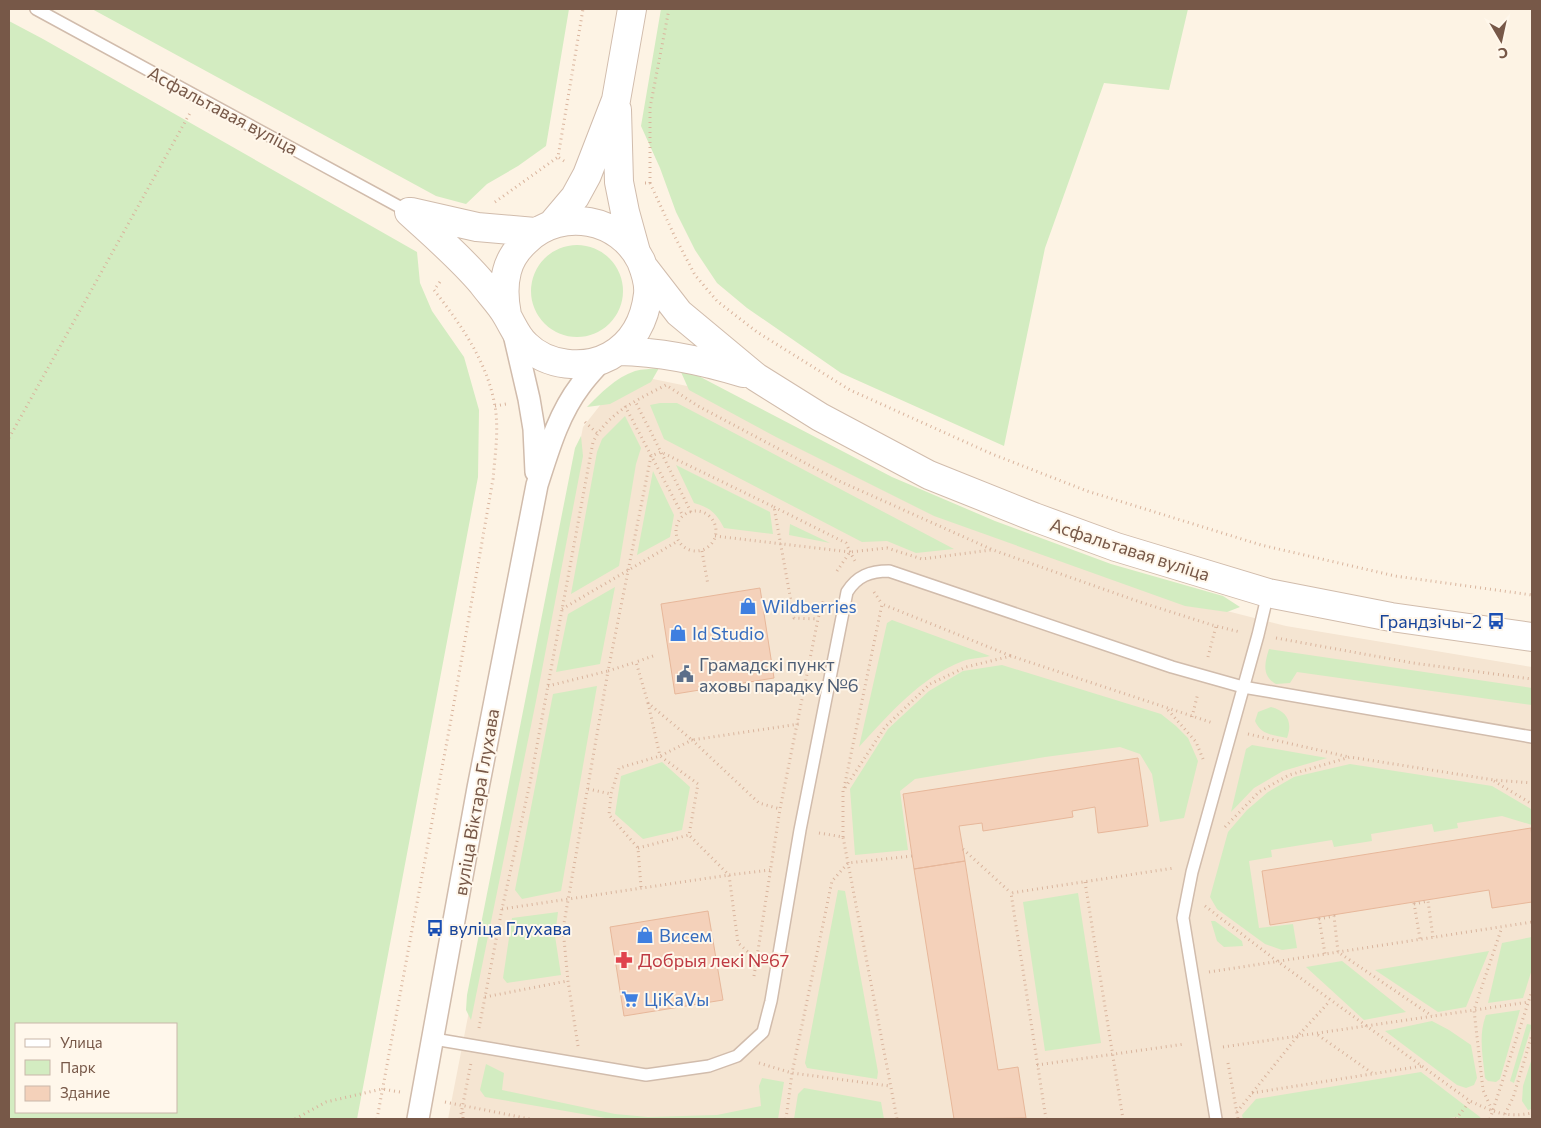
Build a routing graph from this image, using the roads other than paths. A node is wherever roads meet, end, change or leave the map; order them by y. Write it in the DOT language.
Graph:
graph roads {
  1 [pos="36,9"];
  2 [pos="632,9"];
  3 [pos="616,100"];
  4 [pos="409,212"];
  5 [pos="544,228"];
  6 [pos="641,260"];
  7 [pos="510,322"];
  8 [pos="610,355"];
  9 [pos="756,377"];
  10 [pos="537,485"];
  11 [pos="1268,593"];
  12 [pos="1532,638"];
  13 [pos="1243,687"];
  14 [pos="1532,737"];
  15 [pos="434,1039"];
  16 [pos="418,1119"];
  17 [pos="1216,1119"];
  1 -- 4 [label="lane, Асфальтавая вуліца"];
  2 -- 3 [label="street"];
  3 -- 5 [label="street"];
  3 -- 6 [label="street"];
  4 -- 5 [label="street"];
  4 -- 7 [label="street"];
  5 -- 6 [label="street"];
  5 -- 7 [label="street"];
  6 -- 8 [label="street"];
  6 -- 9 [label="street, Асфальтавая вуліца"];
  7 -- 8 [label="street"];
  7 -- 10 [label="street, вуліца Віктара Глухава"];
  8 -- 9 [label="street, Асфальтавая вуліца"];
  8 -- 10 [label="street, вуліца Віктара Глухава"];
  9 -- 11 [label="street, Асфальтавая вуліца"];
  10 -- 15 [label="street, вуліца Віктара Глухава"];
  11 -- 12 [label="street, Асфальтавая вуліца"];
  11 -- 13 [label="lane"];
  13 -- 14 [label="lane"];
  13 -- 15 [label="lane"];
  13 -- 17 [label="lane"];
  15 -- 16 [label="street, вуліца Віктара Глухава"];
}
